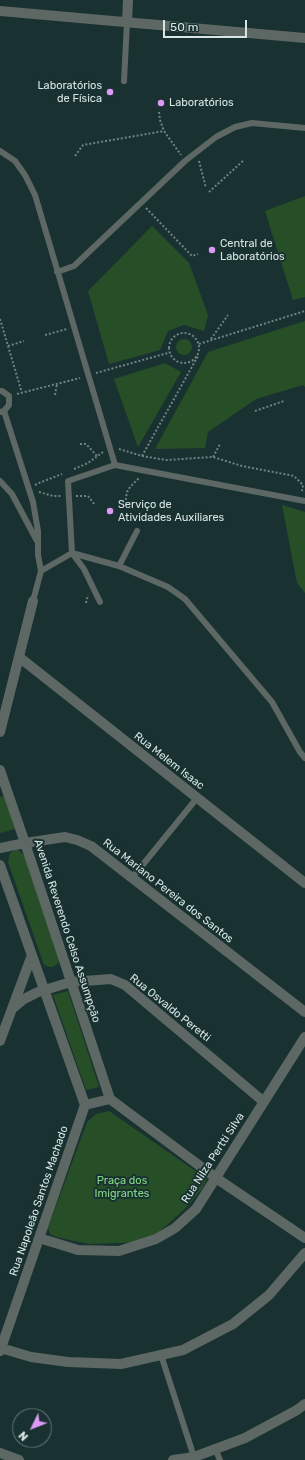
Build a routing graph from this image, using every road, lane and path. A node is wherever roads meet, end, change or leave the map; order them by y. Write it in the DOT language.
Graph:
graph roads {
  1 [pos="128,0"];
  2 [pos="0,11"];
  3 [pos="127,22"];
  4 [pos="305,38"];
  5 [pos="124,81"];
  6 [pos="160,112"];
  7 [pos="305,128"];
  8 [pos="164,132"];
  9 [pos="0,151"];
  10 [pos="196,152"];
  11 [pos="75,156"];
  12 [pos="244,160"];
  13 [pos="185,161"];
  14 [pos="206,188"];
  15 [pos="209,192"];
  16 [pos="141,203"];
  17 [pos="235,243"];
  18 [pos="226,246"];
  19 [pos="198,254"];
  20 [pos="57,272"];
  21 [pos="305,311"];
  22 [pos="228,315"];
  23 [pos="0,319"];
  24 [pos="73,327"];
  25 [pos="45,336"];
  26 [pos="210,340"];
  27 [pos="24,341"];
  28 [pos="199,344"];
  29 [pos="8,346"];
  30 [pos="168,353"];
  31 [pos="198,356"];
  32 [pos="88,376"];
  33 [pos="57,384"];
  34 [pos="0,391"];
  35 [pos="22,393"];
  36 [pos="55,395"];
  37 [pos="9,396"];
  38 [pos="284,401"];
  39 [pos="2,411"];
  40 [pos="254,411"];
  41 [pos="80,444"];
  42 [pos="220,444"];
  43 [pos="97,456"];
  44 [pos="142,456"];
  45 [pos="213,457"];
  46 [pos="115,465"];
  47 [pos="146,471"];
  48 [pos="0,481"];
  49 [pos="305,501"];
  50 [pos="125,504"];
  51 [pos="137,532"];
  52 [pos="38,543"];
  53 [pos="72,553"];
  54 [pos="119,566"];
  55 [pos="41,571"];
  56 [pos="33,601"];
  57 [pos="100,602"];
  58 [pos="19,657"];
  59 [pos="2,718"];
  60 [pos="0,732"];
  61 [pos="305,758"];
  62 [pos="0,770"];
  63 [pos="197,798"];
  64 [pos="26,843"];
  65 [pos="0,848"];
  66 [pos="0,865"];
  67 [pos="132,878"];
  68 [pos="305,883"];
  69 [pos="32,955"];
  70 [pos="71,982"];
  71 [pos="44,991"];
  72 [pos="12,1009"];
  73 [pos="305,1012"];
  74 [pos="305,1037"];
  75 [pos="0,1041"];
  76 [pos="110,1099"];
  77 [pos="264,1102"];
  78 [pos="85,1105"];
  79 [pos="216,1178"];
  80 [pos="39,1238"];
  81 [pos="305,1238"];
  82 [pos="305,1253"];
  83 [pos="0,1349"];
  84 [pos="162,1355"];
  85 [pos="305,1404"];
  86 [pos="215,1449"];
  87 [pos="0,1454"];
  88 [pos="194,1457"];
  89 [pos="19,1460"];
  90 [pos="173,1460"];
  91 [pos="220,1460"];
  1 -- 3 [label="street"];
  2 -- 3 [label="street"];
  3 -- 4 [label="street"];
  3 -- 5 [label="lane"];
  6 -- 8 [label="path"];
  7 -- 10 [label="lane"];
  8 -- 11 [label="path"];
  8 -- 13 [label="path"];
  9 -- 20 [label="lane"];
  10 -- 13 [label="lane"];
  10 -- 14 [label="path"];
  12 -- 15 [label="path"];
  13 -- 16 [label="lane"];
  16 -- 19 [label="path"];
  16 -- 20 [label="lane"];
  17 -- 18 [label="path"];
  20 -- 24 [label="lane"];
  21 -- 26 [label="path"];
  22 -- 26 [label="path"];
  23 -- 29 [label="path"];
  24 -- 25 [label="path"];
  24 -- 32 [label="lane"];
  26 -- 28 [label="path"];
  27 -- 29 [label="path"];
  28 -- 30 [label="path"];
  28 -- 31 [label="path"];
  29 -- 35 [label="path"];
  30 -- 31 [label="path"];
  30 -- 32 [label="path"];
  31 -- 44 [label="path"];
  32 -- 33 [label="path"];
  32 -- 46 [label="lane"];
  33 -- 35 [label="path"];
  33 -- 36 [label="path"];
  34 -- 37 [label="lane"];
  35 -- 37 [label="path"];
  37 -- 39 [label="lane"];
  38 -- 40 [label="path"];
  39 -- 52 [label="lane"];
  41 -- 43 [label="path"];
  42 -- 45 [label="path"];
  46 -- 47 [label="lane"];
  46 -- 53 [label="lane"];
  47 -- 49 [label="lane"];
  47 -- 50 [label="path"];
  48 -- 52 [label="lane"];
  51 -- 54 [label="lane"];
  52 -- 55 [label="lane"];
  53 -- 54 [label="lane"];
  53 -- 55 [label="lane"];
  53 -- 57 [label="lane"];
  54 -- 61 [label="lane"];
  55 -- 56 [label="lane"];
  56 -- 58 [label="street"];
  58 -- 59 [label="street"];
  58 -- 63 [label="street, Rua Melem Isaac"];
  59 -- 60 [label="street"];
  62 -- 64 [label="street, Avenida Reverendo Celso Assumpção"];
  63 -- 67 [label="lane"];
  63 -- 68 [label="street, Rua Melem Isaac"];
  64 -- 65 [label="street, Rua Mariano Pereira dos Santos"];
  64 -- 67 [label="street, Rua Mariano Pereira dos Santos"];
  64 -- 70 [label="street, Avenida Reverendo Celso Assumpção"];
  66 -- 69 [label="street"];
  67 -- 73 [label="street, Rua Mariano Pereira dos Santos"];
  69 -- 71 [label="street"];
  69 -- 72 [label="street"];
  70 -- 71 [label="street, Rua Osvaldo Peretti"];
  70 -- 76 [label="street, Avenida Reverendo Celso Assumpção"];
  70 -- 77 [label="street, Rua Osvaldo Peretti"];
  71 -- 72 [label="street, Rua Osvaldo Peretti"];
  71 -- 78 [label="street"];
  72 -- 75 [label="street"];
  74 -- 77 [label="street, Rua Nilza Pertti Silva"];
  76 -- 78 [label="street"];
  76 -- 79 [label="street"];
  77 -- 79 [label="street, Rua Nilza Pertti Silva"];
  78 -- 80 [label="street, Rua Napoleão Santos Machado"];
  79 -- 80 [label="street, Rua Nilza Pertti Silva"];
  79 -- 81 [label="street"];
  80 -- 83 [label="street, Rua Napoleão Santos Machado"];
  82 -- 84 [label="street"];
  83 -- 84 [label="street"];
  84 -- 88 [label="lane"];
  85 -- 86 [label="street"];
  86 -- 88 [label="street"];
  86 -- 91 [label="lane"];
  87 -- 89 [label="street"];
  88 -- 90 [label="street"];
}
